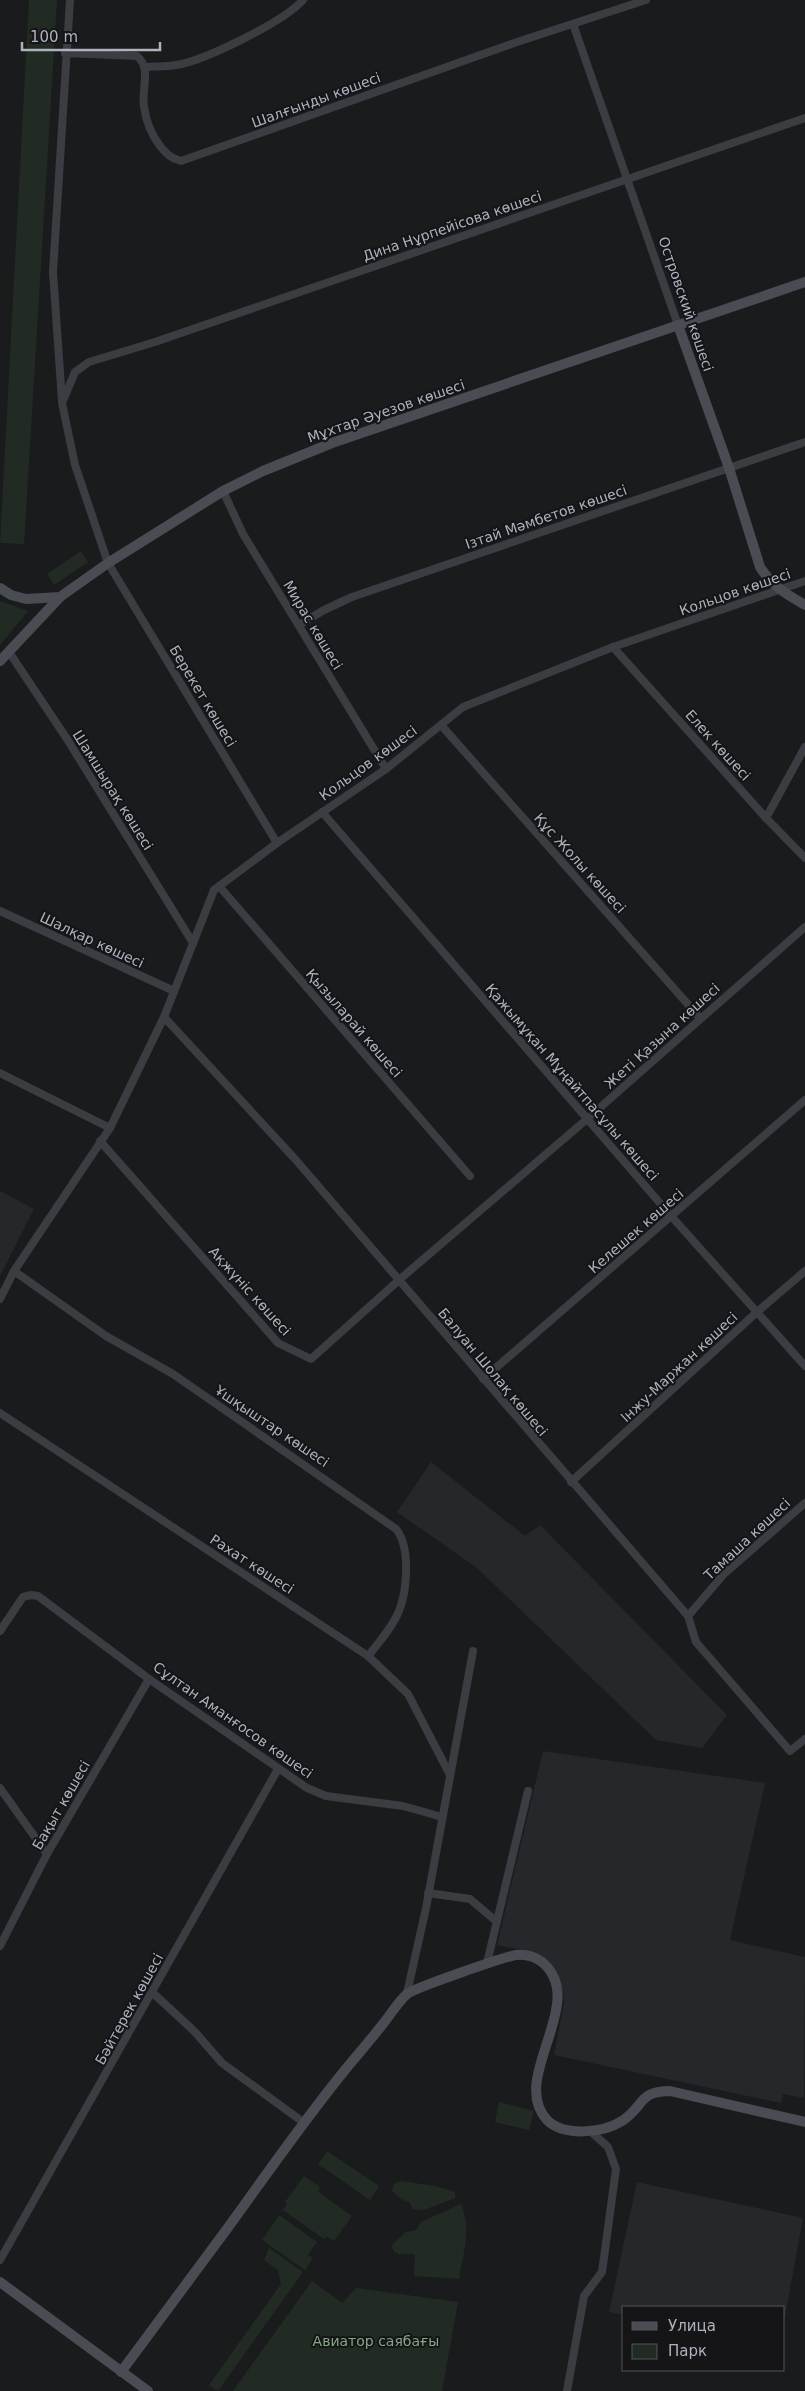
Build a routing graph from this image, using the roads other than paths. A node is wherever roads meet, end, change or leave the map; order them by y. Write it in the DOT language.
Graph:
graph roads {
  1 [pos="70,0"];
  2 [pos="303,0"];
  3 [pos="646,0"];
  4 [pos="573,24"];
  5 [pos="65,53"];
  6 [pos="145,67"];
  7 [pos="805,118"];
  8 [pos="627,179"];
  9 [pos="805,282"];
  10 [pos="678,325"];
  11 [pos="62,403"];
  12 [pos="805,442"];
  13 [pos="729,468"];
  14 [pos="223,491"];
  15 [pos="108,563"];
  16 [pos="805,581"];
  17 [pos="0,588"];
  18 [pos="778,590"];
  19 [pos="60,597"];
  20 [pos="805,605"];
  21 [pos="299,625"];
  22 [pos="613,647"];
  23 [pos="9,652"];
  24 [pos="0,662"];
  25 [pos="441,725"];
  26 [pos="805,747"];
  27 [pos="386,769"];
  28 [pos="322,812"];
  29 [pos="766,818"];
  30 [pos="276,843"];
  31 [pos="805,858"];
  32 [pos="219,886"];
  33 [pos="0,911"];
  34 [pos="805,927"];
  35 [pos="193,943"];
  36 [pos="174,991"];
  37 [pos="164,1017"];
  38 [pos="700,1018"];
  39 [pos="0,1073"];
  40 [pos="805,1100"];
  41 [pos="587,1119"];
  42 [pos="110,1128"];
  43 [pos="100,1140"];
  44 [pos="470,1176"];
  45 [pos="672,1217"];
  46 [pos="14,1271"];
  47 [pos="805,1271"];
  48 [pos="399,1280"];
  49 [pos="0,1299"];
  50 [pos="757,1312"];
  51 [pos="805,1366"];
  52 [pos="483,1379"];
  53 [pos="0,1413"];
  54 [pos="572,1482"];
  55 [pos="805,1503"];
  56 [pos="688,1616"];
  57 [pos="0,1631"];
  58 [pos="473,1651"];
  59 [pos="368,1656"];
  60 [pos="149,1678"];
  61 [pos="805,1739"];
  62 [pos="278,1769"];
  63 [pos="450,1775"];
  64 [pos="0,1788"];
  65 [pos="528,1792"];
  66 [pos="442,1817"];
  67 [pos="47,1854"];
  68 [pos="428,1893"];
  69 [pos="496,1921"];
  70 [pos="0,1946"];
  71 [pos="487,1963"];
  72 [pos="153,1993"];
  73 [pos="408,1993"];
  74 [pos="303,2122"];
  75 [pos="805,2122"];
  76 [pos="588,2130"];
  77 [pos="0,2260"];
  78 [pos="0,2282"];
  79 [pos="122,2372"];
  80 [pos="148,2391"];
  81 [pos="567,2391"];
  1 -- 5 [label="street, Берекет көшесі"];
  2 -- 6 [label="street"];
  3 -- 4 [label="street, Шалғынды көшесі"];
  4 -- 6 [label="street, Шалғынды көшесі"];
  4 -- 8 [label="street, Островский көшесі"];
  5 -- 6 [label="street"];
  5 -- 11 [label="street, Берекет көшесі"];
  7 -- 8 [label="street, Дина Нұрпейісова көшесі"];
  8 -- 10 [label="street, Островский көшесі"];
  8 -- 11 [label="street, Дина Нұрпейісова көшесі"];
  9 -- 10 [label="street, Мұхтар Әуезов көшесі"];
  10 -- 13 [label="street, Островский көшесі"];
  10 -- 14 [label="street, Мұхтар Әуезов көшесі"];
  11 -- 15 [label="street, Берекет көшесі"];
  12 -- 13 [label="street, Ізтай Мәмбетов көшесі"];
  13 -- 18 [label="street, Островский көшесі"];
  13 -- 21 [label="street, Ізтай Мәмбетов көшесі"];
  14 -- 15 [label="street, Мұхтар Әуезов көшесі"];
  14 -- 21 [label="street, Мирас көшесі"];
  15 -- 19 [label="street, Мұхтар Әуезов көшесі"];
  15 -- 30 [label="street, Берекет көшесі"];
  16 -- 18 [label="street, Кольцов көшесі"];
  17 -- 19 [label="street"];
  18 -- 20 [label="street"];
  18 -- 22 [label="street, Кольцов көшесі"];
  19 -- 23 [label="street, Мұхтар Әуезов көшесі"];
  21 -- 27 [label="street, Мирас көшесі"];
  22 -- 25 [label="street, Кольцов көшесі"];
  22 -- 29 [label="street, Елек көшесі"];
  23 -- 24 [label="street, Мұхтар Әуезов көшесі"];
  23 -- 35 [label="street, Шамшырақ көшесі"];
  25 -- 27 [label="street, Кольцов көшесі"];
  25 -- 38 [label="street, Құс Жолы көшесі"];
  26 -- 29 [label="street"];
  27 -- 28 [label="street, Кольцов көшесі"];
  28 -- 30 [label="street, Кольцов көшесі"];
  28 -- 41 [label="street, Қажымұқан Мұңайтпасұлы көшесі"];
  29 -- 31 [label="street, Елек көшесі"];
  30 -- 32 [label="street, Кольцов көшесі"];
  32 -- 35 [label="street, Кольцов көшесі"];
  32 -- 44 [label="street, Қызыларай көшесі"];
  33 -- 36 [label="street, Шалқар көшесі"];
  34 -- 38 [label="street, Жеті Қазына көшесі"];
  35 -- 36 [label="street, Кольцов көшесі"];
  36 -- 37 [label="street, Кольцов көшесі"];
  37 -- 42 [label="street, Кольцов көшесі"];
  37 -- 48 [label="street, Балуан Шолақ көшесі"];
  38 -- 41 [label="street, Жеті Қазына көшесі"];
  39 -- 42 [label="street"];
  40 -- 45 [label="street, Келешек көшесі"];
  41 -- 45 [label="street, Қажымұқан Мұңайтпасұлы көшесі"];
  41 -- 48 [label="street, Жеті Қазына көшесі"];
  42 -- 43 [label="street, Кольцов көшесі"];
  43 -- 46 [label="street, Кольцов көшесі"];
  43 -- 48 [label="street, Ақжүніс көшесі"];
  45 -- 50 [label="street, Қажымұқан Мұңайтпасұлы көшесі"];
  45 -- 52 [label="street, Келешек көшесі"];
  46 -- 49 [label="street, Кольцов көшесі"];
  46 -- 59 [label="street, Ұшқыштар көшесі"];
  47 -- 50 [label="street, Інжу-Маржан көшесі"];
  48 -- 52 [label="street, Балуан Шолақ көшесі"];
  50 -- 51 [label="street, Қажымұқан Мұңайтпасұлы көшесі"];
  50 -- 54 [label="street, Інжу-Маржан көшесі"];
  52 -- 54 [label="street, Балуан Шолақ көшесі"];
  53 -- 59 [label="street, Рахат көшесі"];
  54 -- 56 [label="street, Балуан Шолақ көшесі"];
  55 -- 56 [label="street, Тамаша көшесі"];
  56 -- 61 [label="street, Балуан Шолақ көшесі"];
  57 -- 60 [label="street, Сұлтан Аманғосов көшесі"];
  58 -- 63 [label="street"];
  59 -- 63 [label="street, Рахат көшесі"];
  60 -- 62 [label="street, Сұлтан Аманғосов көшесі"];
  60 -- 67 [label="street, Бақыт көшесі"];
  62 -- 66 [label="street, Сұлтан Аманғосов көшесі"];
  62 -- 72 [label="street, Бәйтерек көшесі"];
  63 -- 66 [label="street"];
  64 -- 67 [label="street"];
  65 -- 69 [label="street"];
  66 -- 68 [label="street"];
  67 -- 70 [label="street, Бақыт көшесі"];
  68 -- 69 [label="street"];
  68 -- 73 [label="street"];
  69 -- 71 [label="street"];
  71 -- 73 [label="street"];
  71 -- 76 [label="street"];
  72 -- 74 [label="street"];
  72 -- 77 [label="street, Бәйтерек көшесі"];
  73 -- 74 [label="street"];
  74 -- 79 [label="street"];
  75 -- 76 [label="street"];
  76 -- 81 [label="street"];
  78 -- 79 [label="street"];
  79 -- 80 [label="street"];
}
